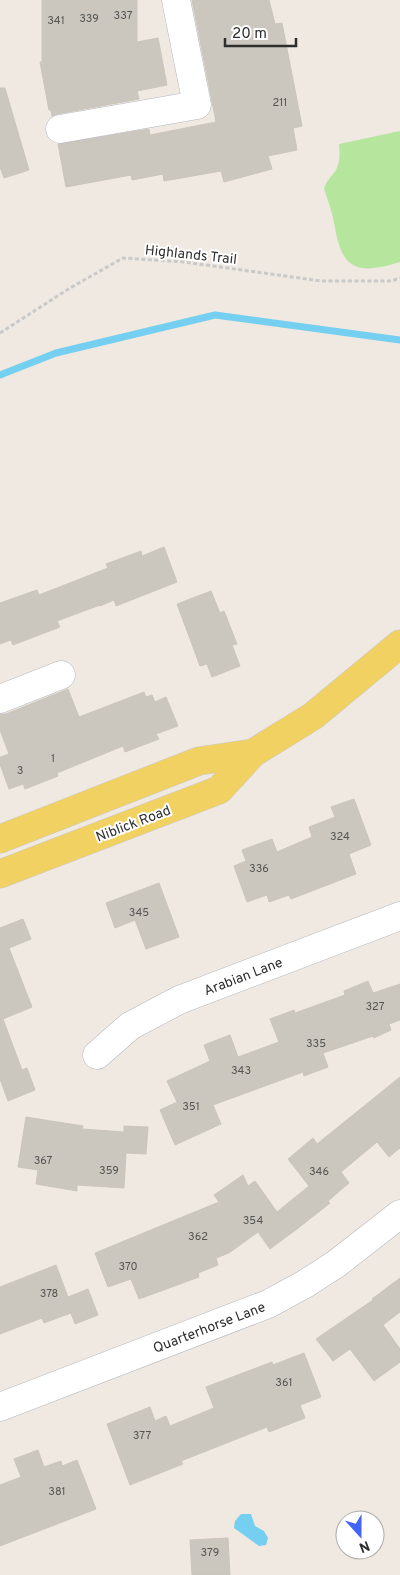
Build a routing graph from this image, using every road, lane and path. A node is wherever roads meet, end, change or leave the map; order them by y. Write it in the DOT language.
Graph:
graph roads {
  1 [pos="176,0"];
  2 [pos="60,130"];
  3 [pos="400,278"];
  4 [pos="0,333"];
  5 [pos="400,644"];
  6 [pos="61,676"];
  7 [pos="0,699"];
  8 [pos="253,753"];
  9 [pos="0,839"];
  10 [pos="0,874"];
  11 [pos="400,916"];
  12 [pos="97,1055"];
  13 [pos="400,1214"];
  14 [pos="0,1407"];
  1 -- 2 [label="street"];
  3 -- 4 [label="path, Highlands Trail"];
  5 -- 8 [label="main road, Niblick Road"];
  6 -- 7 [label="street"];
  8 -- 9 [label="main road, Niblick Road"];
  8 -- 10 [label="main road, Niblick Road"];
  11 -- 12 [label="street, Arabian Lane"];
  13 -- 14 [label="street, Quarterhorse Lane"];
}
